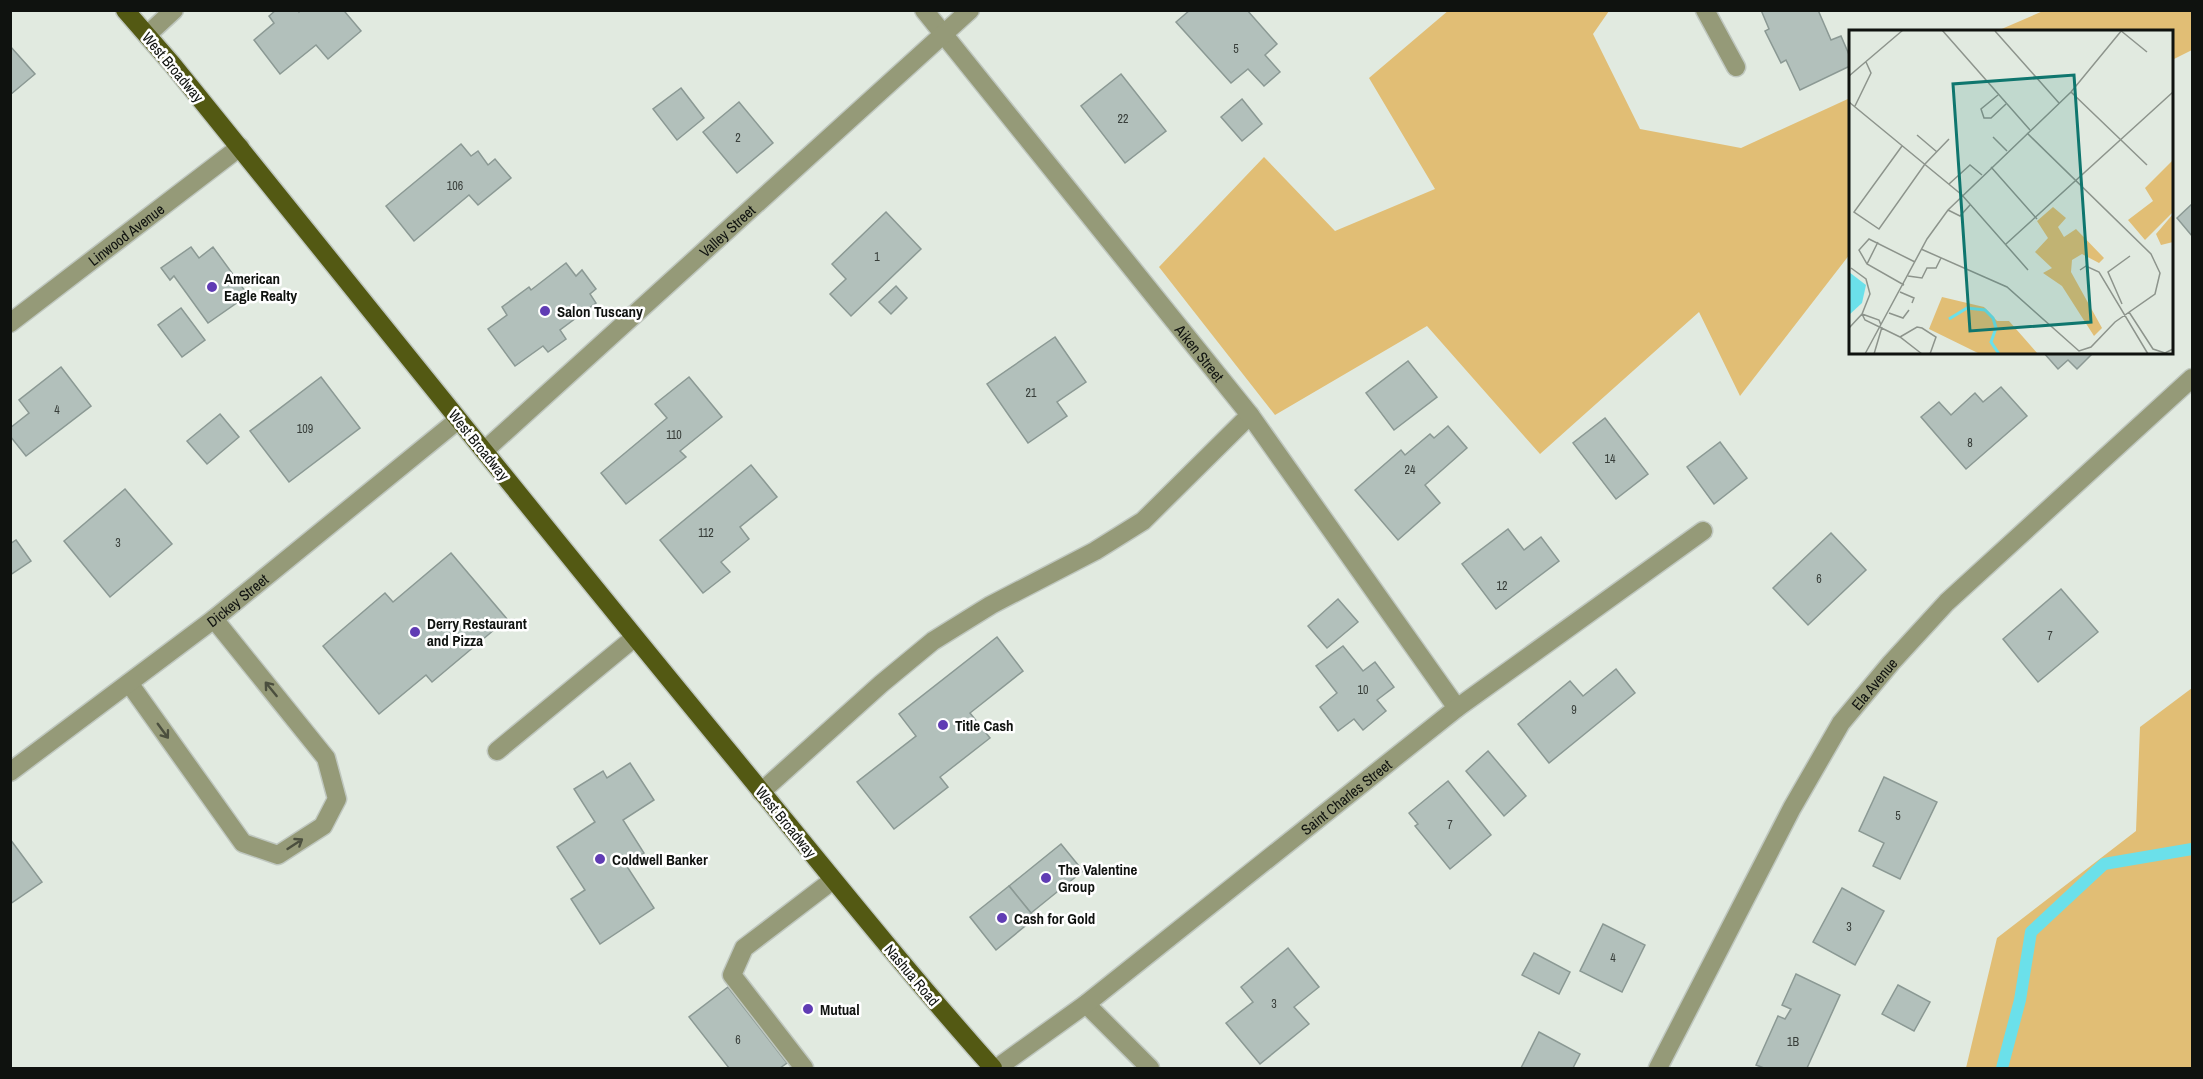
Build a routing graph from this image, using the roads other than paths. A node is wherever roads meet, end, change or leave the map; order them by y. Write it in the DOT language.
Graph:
graph roads {
  1 [pos="125,10"];
  2 [pos="174,10"];
  3 [pos="924,10"];
  4 [pos="970,10"];
  5 [pos="1705,10"];
  6 [pos="943,34"];
  7 [pos="147,35"];
  8 [pos="1736,67"];
  9 [pos="240,147"];
  10 [pos="10,323"];
  11 [pos="2193,378"];
  12 [pos="1250,415"];
  13 [pos="458,420"];
  14 [pos="484,451"];
  15 [pos="1703,531"];
  16 [pos="214,619"];
  17 [pos="634,638"];
  18 [pos="129,683"];
  19 [pos="1457,708"];
  20 [pos="498,751"];
  21 [pos="10,772"];
  22 [pos="761,792"];
  23 [pos="833,880"];
  24 [pos="1086,1004"];
  25 [pos="804,1068"];
  26 [pos="995,1068"];
  27 [pos="1150,1068"];
  28 [pos="1658,1068"];
  1 -- 7 [label="main road, West Broadway"];
  2 -- 7 [label="street"];
  3 -- 6 [label="street, Aiken Street"];
  4 -- 6 [label="street, Valley Street"];
  5 -- 8 [label="street"];
  6 -- 12 [label="street, Aiken Street"];
  6 -- 14 [label="street, Valley Street"];
  7 -- 9 [label="main road, West Broadway"];
  9 -- 10 [label="street, Linwood Avenue"];
  9 -- 13 [label="main road, West Broadway"];
  11 -- 28 [label="street, Ela Avenue"];
  12 -- 19 [label="street, Aiken Street"];
  12 -- 22 [label="street"];
  13 -- 14 [label="main road, West Broadway"];
  13 -- 16 [label="street, Dickey Street"];
  14 -- 17 [label="main road, West Broadway"];
  15 -- 19 [label="street, Saint Charles Street"];
  16 -- 18 [label="street, Dickey Street"];
  18 -- 16 [label="street, one-way"];
  17 -- 20 [label="street"];
  17 -- 22 [label="main road, West Broadway"];
  18 -- 21 [label="street, Dickey Street"];
  19 -- 24 [label="street, Saint Charles Street"];
  22 -- 23 [label="main road, West Broadway"];
  23 -- 25 [label="street"];
  23 -- 26 [label="main road, Nashua Road"];
  24 -- 26 [label="street, Saint Charles Street"];
  24 -- 27 [label="street"];
}
